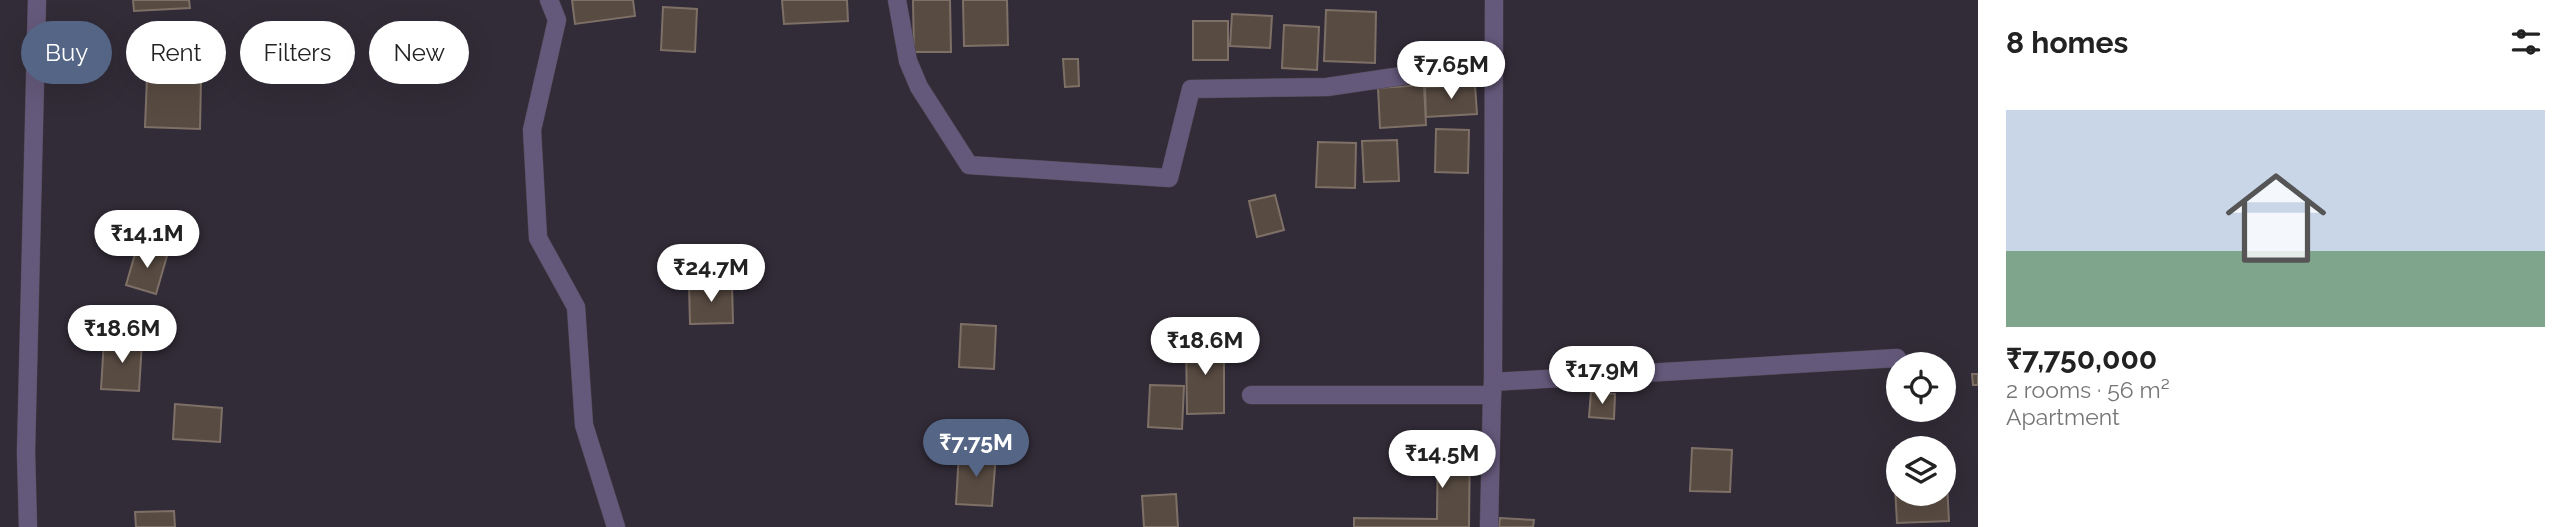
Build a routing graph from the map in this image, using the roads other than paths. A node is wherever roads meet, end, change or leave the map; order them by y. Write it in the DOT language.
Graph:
graph roads {
  1 [pos="37,0"];
  2 [pos="549,0"];
  3 [pos="897,0"];
  4 [pos="1494,0"];
  5 [pos="1494,70"];
  6 [pos="1886,359"];
  7 [pos="1493,388"];
  8 [pos="1251,395"];
  9 [pos="28,527"];
  10 [pos="616,527"];
  11 [pos="1489,527"];
  1 -- 9 [label="street"];
  2 -- 10 [label="street"];
  3 -- 5 [label="street"];
  4 -- 5 [label="street"];
  5 -- 7 [label="street"];
  6 -- 7 [label="street"];
  7 -- 8 [label="street"];
  7 -- 11 [label="street"];
}
